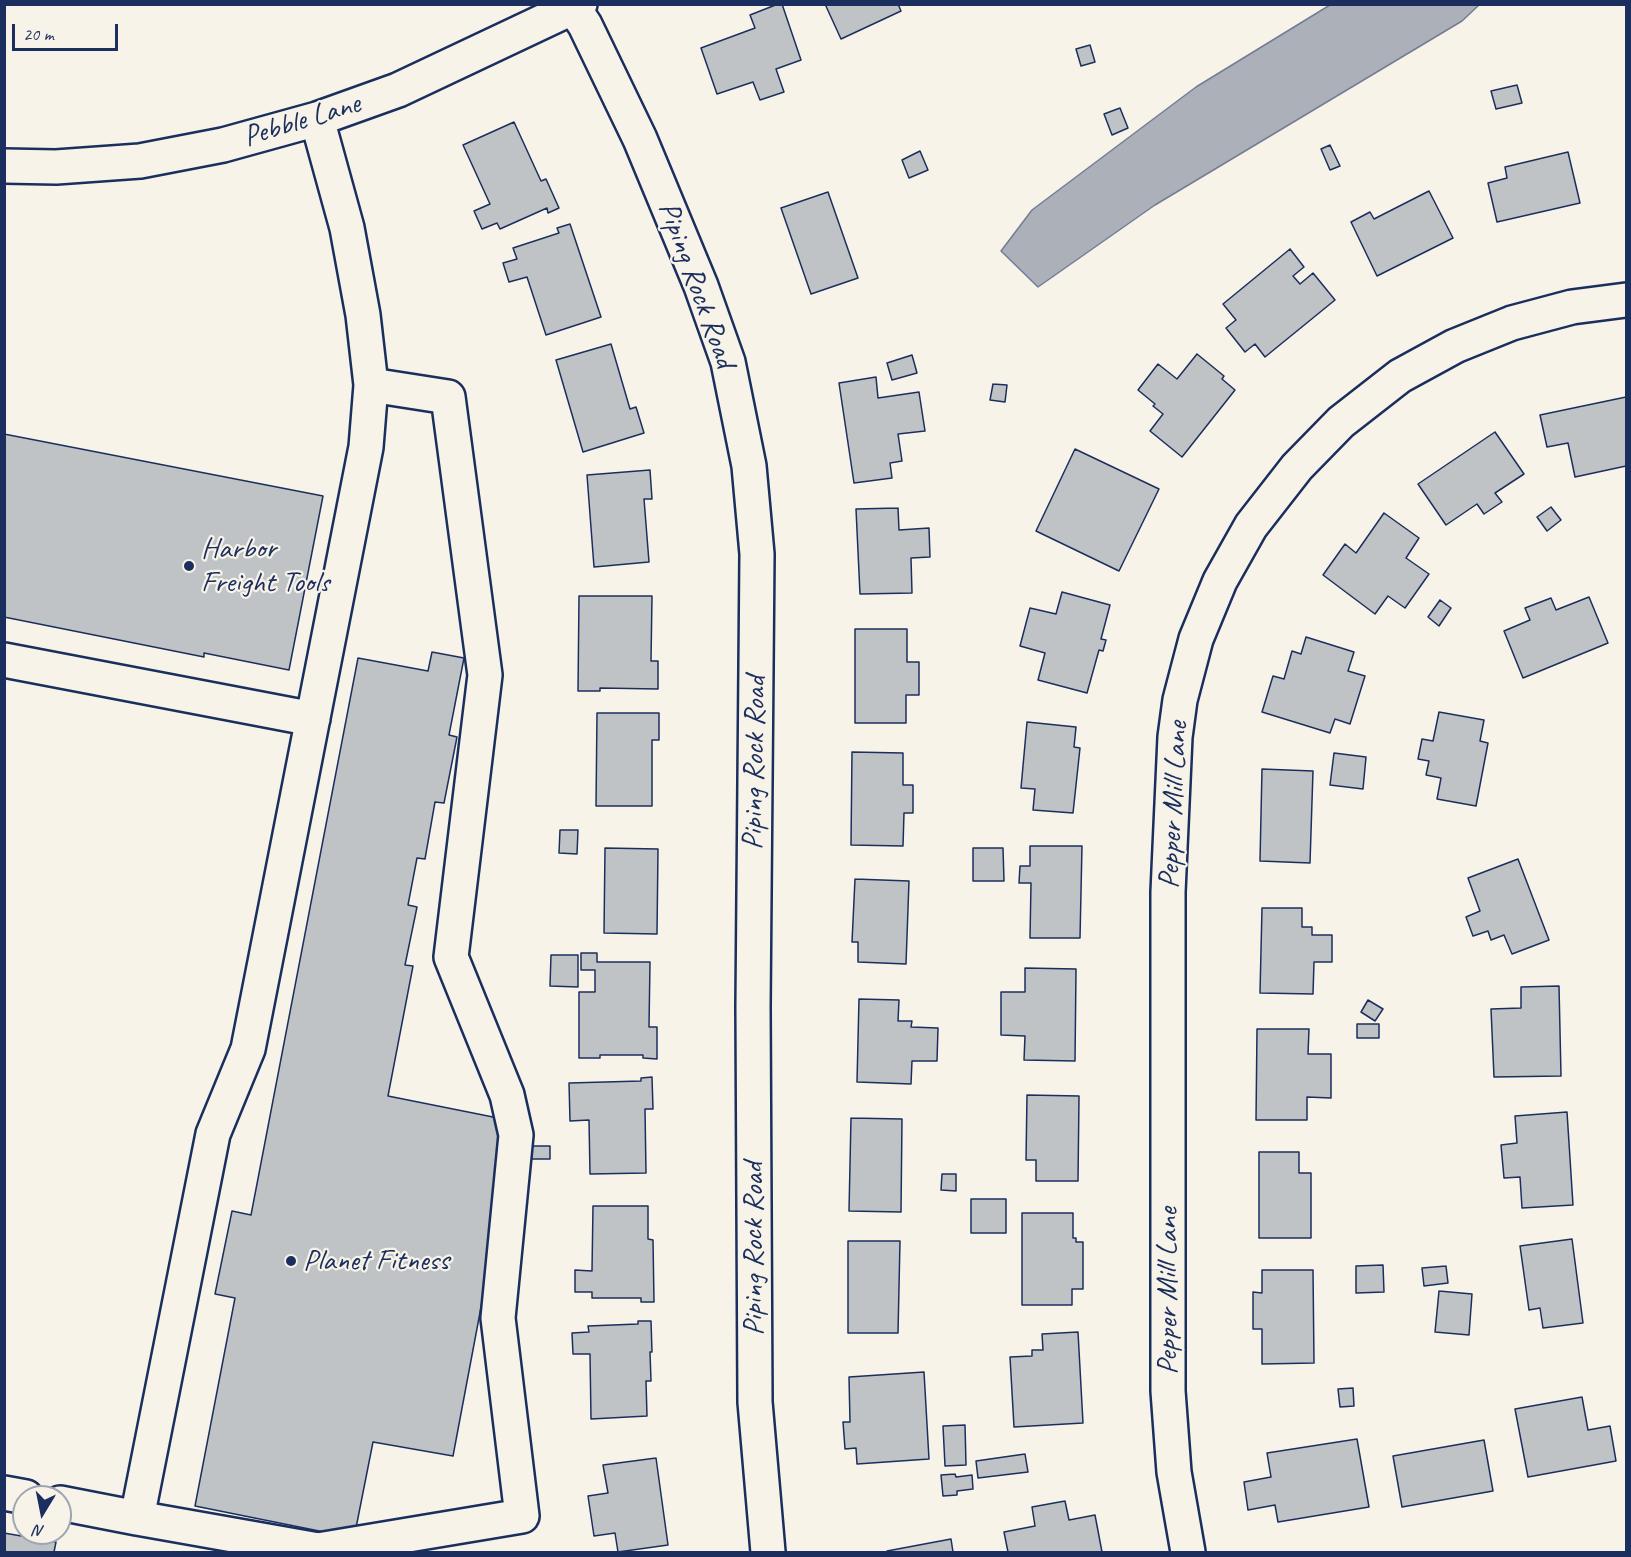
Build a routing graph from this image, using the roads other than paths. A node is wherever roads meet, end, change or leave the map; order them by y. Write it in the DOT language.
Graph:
graph roads {
  1 [pos="575,6"];
  2 [pos="317,119"];
  3 [pos="4,166"];
  4 [pos="1626,300"];
  5 [pos="371,385"];
  6 [pos="4,660"];
  7 [pos="313,719"];
  8 [pos="72,1505"];
  9 [pos="137,1518"];
  10 [pos="768,1552"];
  11 [pos="1188,1552"];
  1 -- 2 [label="street, Pebble Lane"];
  1 -- 10 [label="street, Piping Rock Road"];
  2 -- 3 [label="street, Pebble Lane"];
  2 -- 5 [label="street"];
  4 -- 11 [label="street, Pepper Mill Lane"];
  5 -- 7 [label="street"];
  5 -- 9 [label="street"];
  6 -- 7 [label="street"];
  7 -- 9 [label="street"];
  8 -- 9 [label="street"];
}
